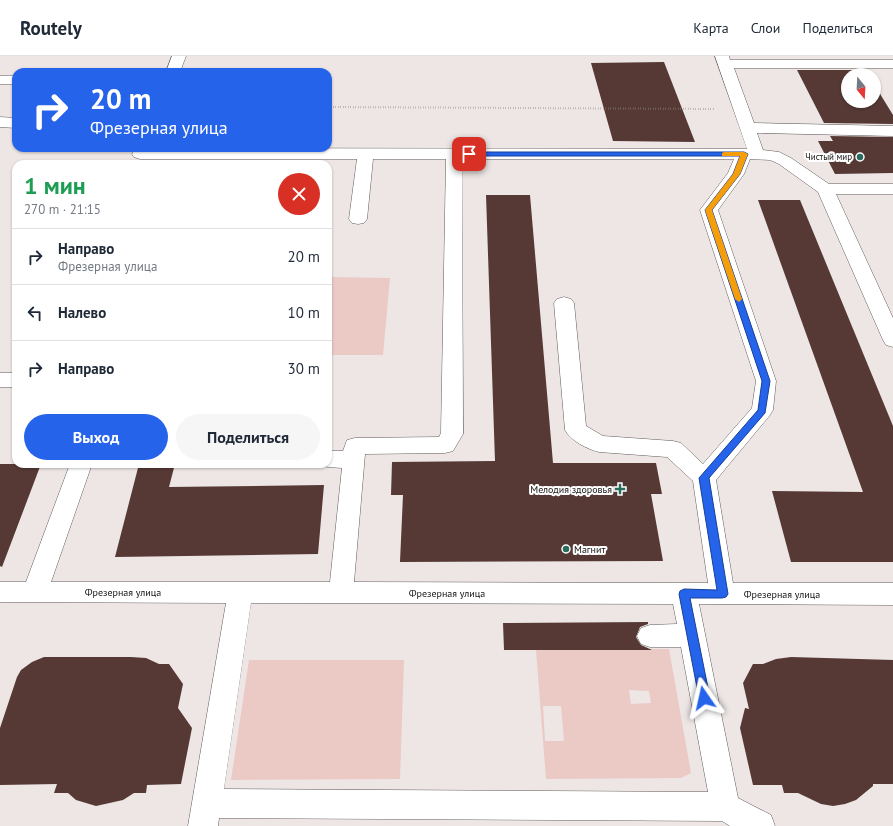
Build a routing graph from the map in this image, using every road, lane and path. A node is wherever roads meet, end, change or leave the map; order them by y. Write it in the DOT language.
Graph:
graph roads {
  1 [pos="179,56"];
  2 [pos="723,60"];
  3 [pos="893,64"];
  4 [pos="174,68"];
  5 [pos="0,80"];
  6 [pos="12,80"];
  7 [pos="332,107"];
  8 [pos="740,109"];
  9 [pos="0,122"];
  10 [pos="12,122"];
  11 [pos="748,128"];
  12 [pos="893,131"];
  13 [pos="141,152"];
  14 [pos="366,154"];
  15 [pos="454,154"];
  16 [pos="750,154"];
  17 [pos="191,159"];
  18 [pos="274,159"];
  19 [pos="825,189"];
  20 [pos="893,189"];
  21 [pos="358,219"];
  22 [pos="564,303"];
  23 [pos="893,340"];
  24 [pos="0,380"];
  25 [pos="12,380"];
  26 [pos="332,459"];
  27 [pos="353,460"];
  28 [pos="80,468"];
  29 [pos="704,478"];
  30 [pos="0,592"];
  31 [pos="35,592"];
  32 [pos="240,593"];
  33 [pos="342,593"];
  34 [pos="684,594"];
  35 [pos="722,594"];
  36 [pos="893,594"];
  37 [pos="692,635"];
  38 [pos="650,636"];
  39 [pos="725,807"];
  40 [pos="205,814"];
  41 [pos="760,826"];
  1 -- 4 [label="street"];
  2 -- 3 [label="street"];
  2 -- 8 [label="street"];
  5 -- 6 [label="street"];
  7 -- 8 [label="path"];
  8 -- 11 [label="street"];
  9 -- 10 [label="street"];
  11 -- 12 [label="street"];
  11 -- 16 [label="street"];
  13 -- 17 [label="street"];
  14 -- 15 [label="street"];
  14 -- 18 [label="street"];
  14 -- 21 [label="street"];
  15 -- 16 [label="street"];
  15 -- 27 [label="street"];
  16 -- 19 [label="street"];
  16 -- 29 [label="street"];
  17 -- 18 [label="street"];
  19 -- 20 [label="street"];
  19 -- 23 [label="street"];
  22 -- 29 [label="street"];
  24 -- 25 [label="street"];
  26 -- 27 [label="street"];
  27 -- 33 [label="street"];
  28 -- 31 [label="street"];
  29 -- 35 [label="street"];
  30 -- 31 [label="street, Фрезерная улица"];
  31 -- 32 [label="street, Фрезерная улица"];
  32 -- 33 [label="street, Фрезерная улица"];
  32 -- 40 [label="street"];
  33 -- 34 [label="street, Фрезерная улица"];
  34 -- 35 [label="street, Фрезерная улица"];
  34 -- 37 [label="street"];
  35 -- 36 [label="street, Фрезерная улица"];
  37 -- 38 [label="street"];
  37 -- 39 [label="street"];
  39 -- 40 [label="street"];
  39 -- 41 [label="street"];
}
